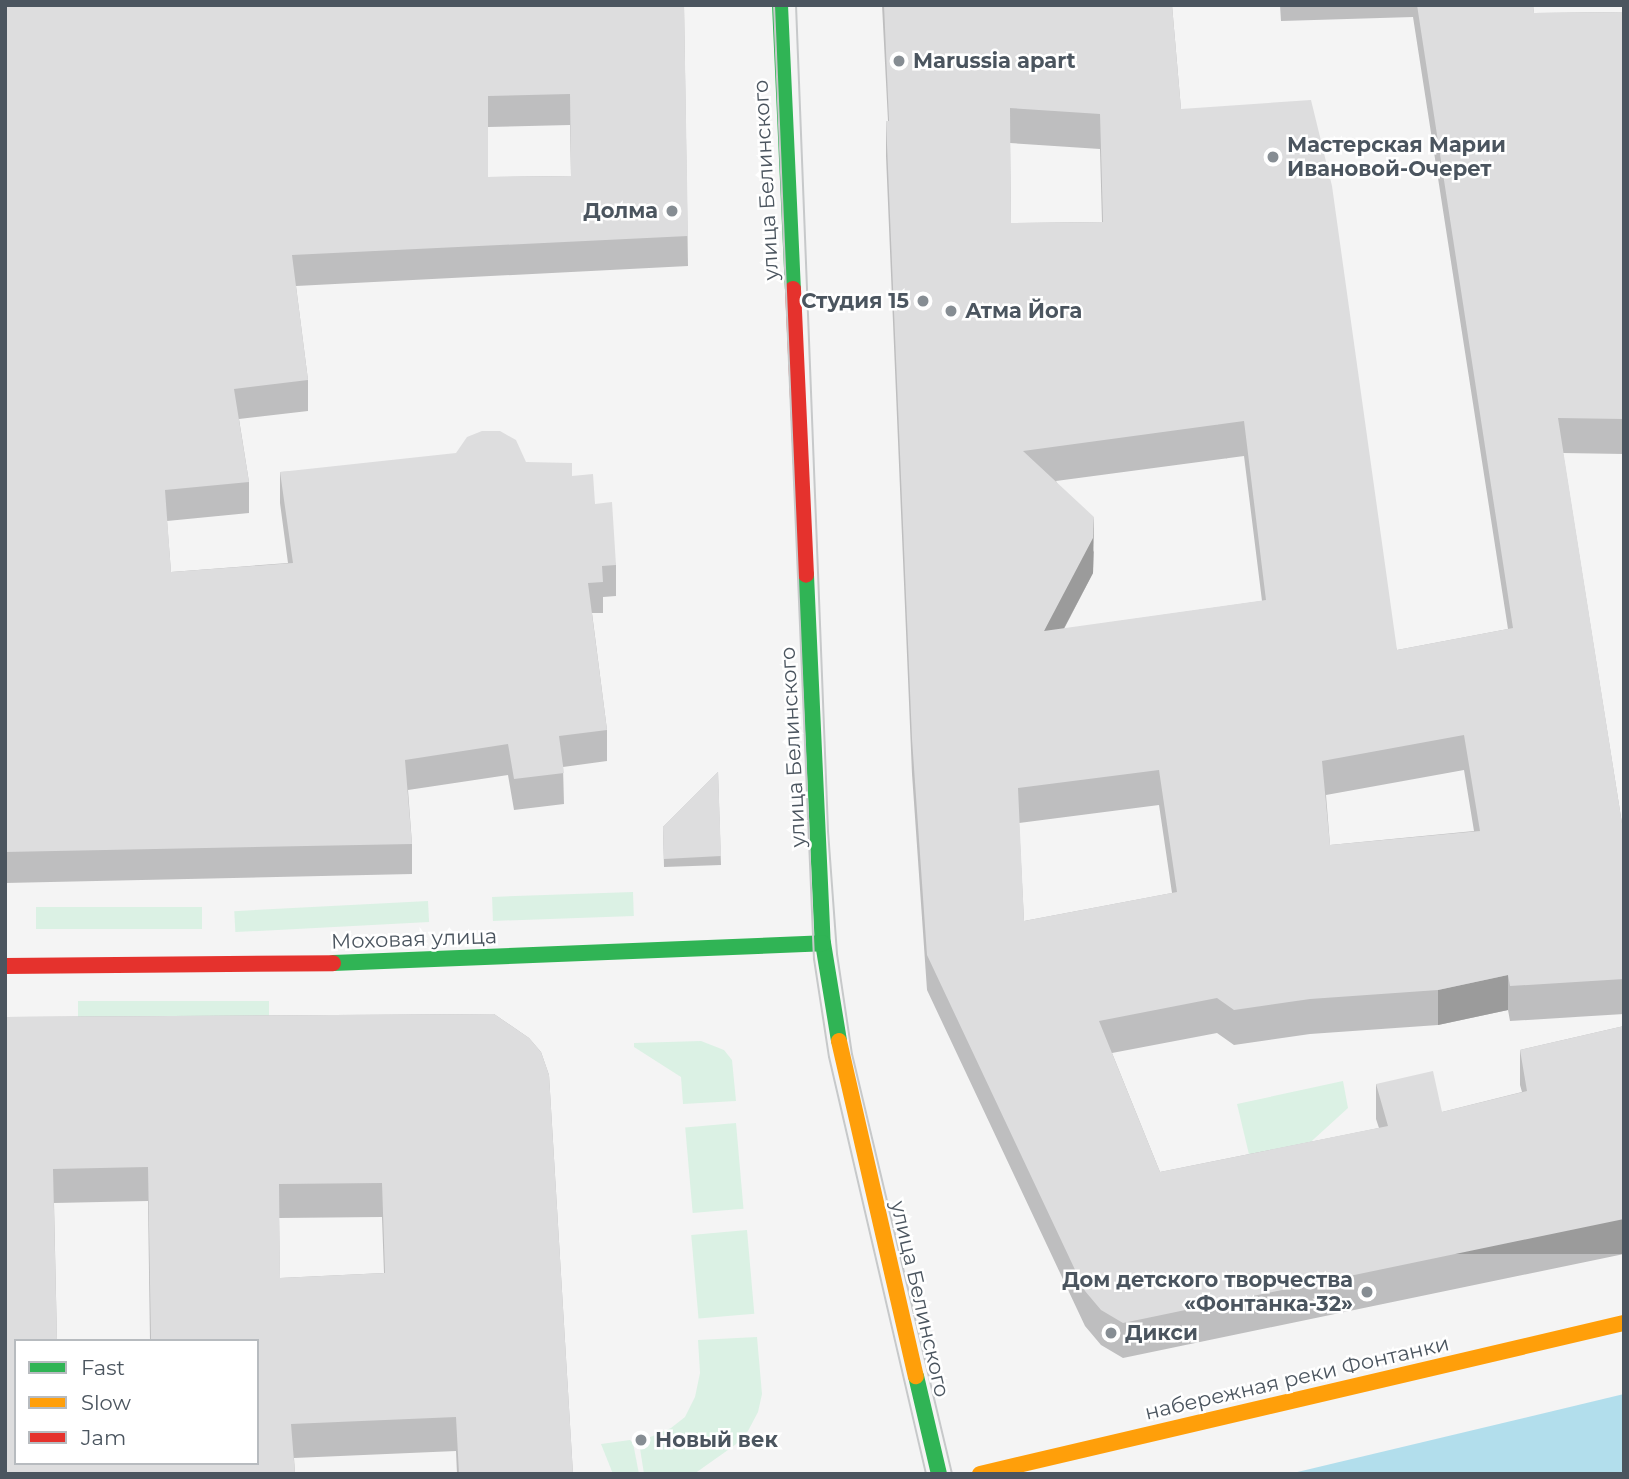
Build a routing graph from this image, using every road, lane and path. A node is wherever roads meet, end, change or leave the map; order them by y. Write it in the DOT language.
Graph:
graph roads {
  1 [pos="780,5"];
  2 [pos="823,943"];
  3 [pos="5,966"];
  4 [pos="1624,1323"];
  5 [pos="939,1474"];
  6 [pos="980,1474"];
  1 -- 2 [label="main road, улица Белинского"];
  2 -- 3 [label="main road, Моховая улица"];
  2 -- 5 [label="main road, улица Белинского"];
  4 -- 6 [label="main road, набережная реки Фонтанки"];
}
